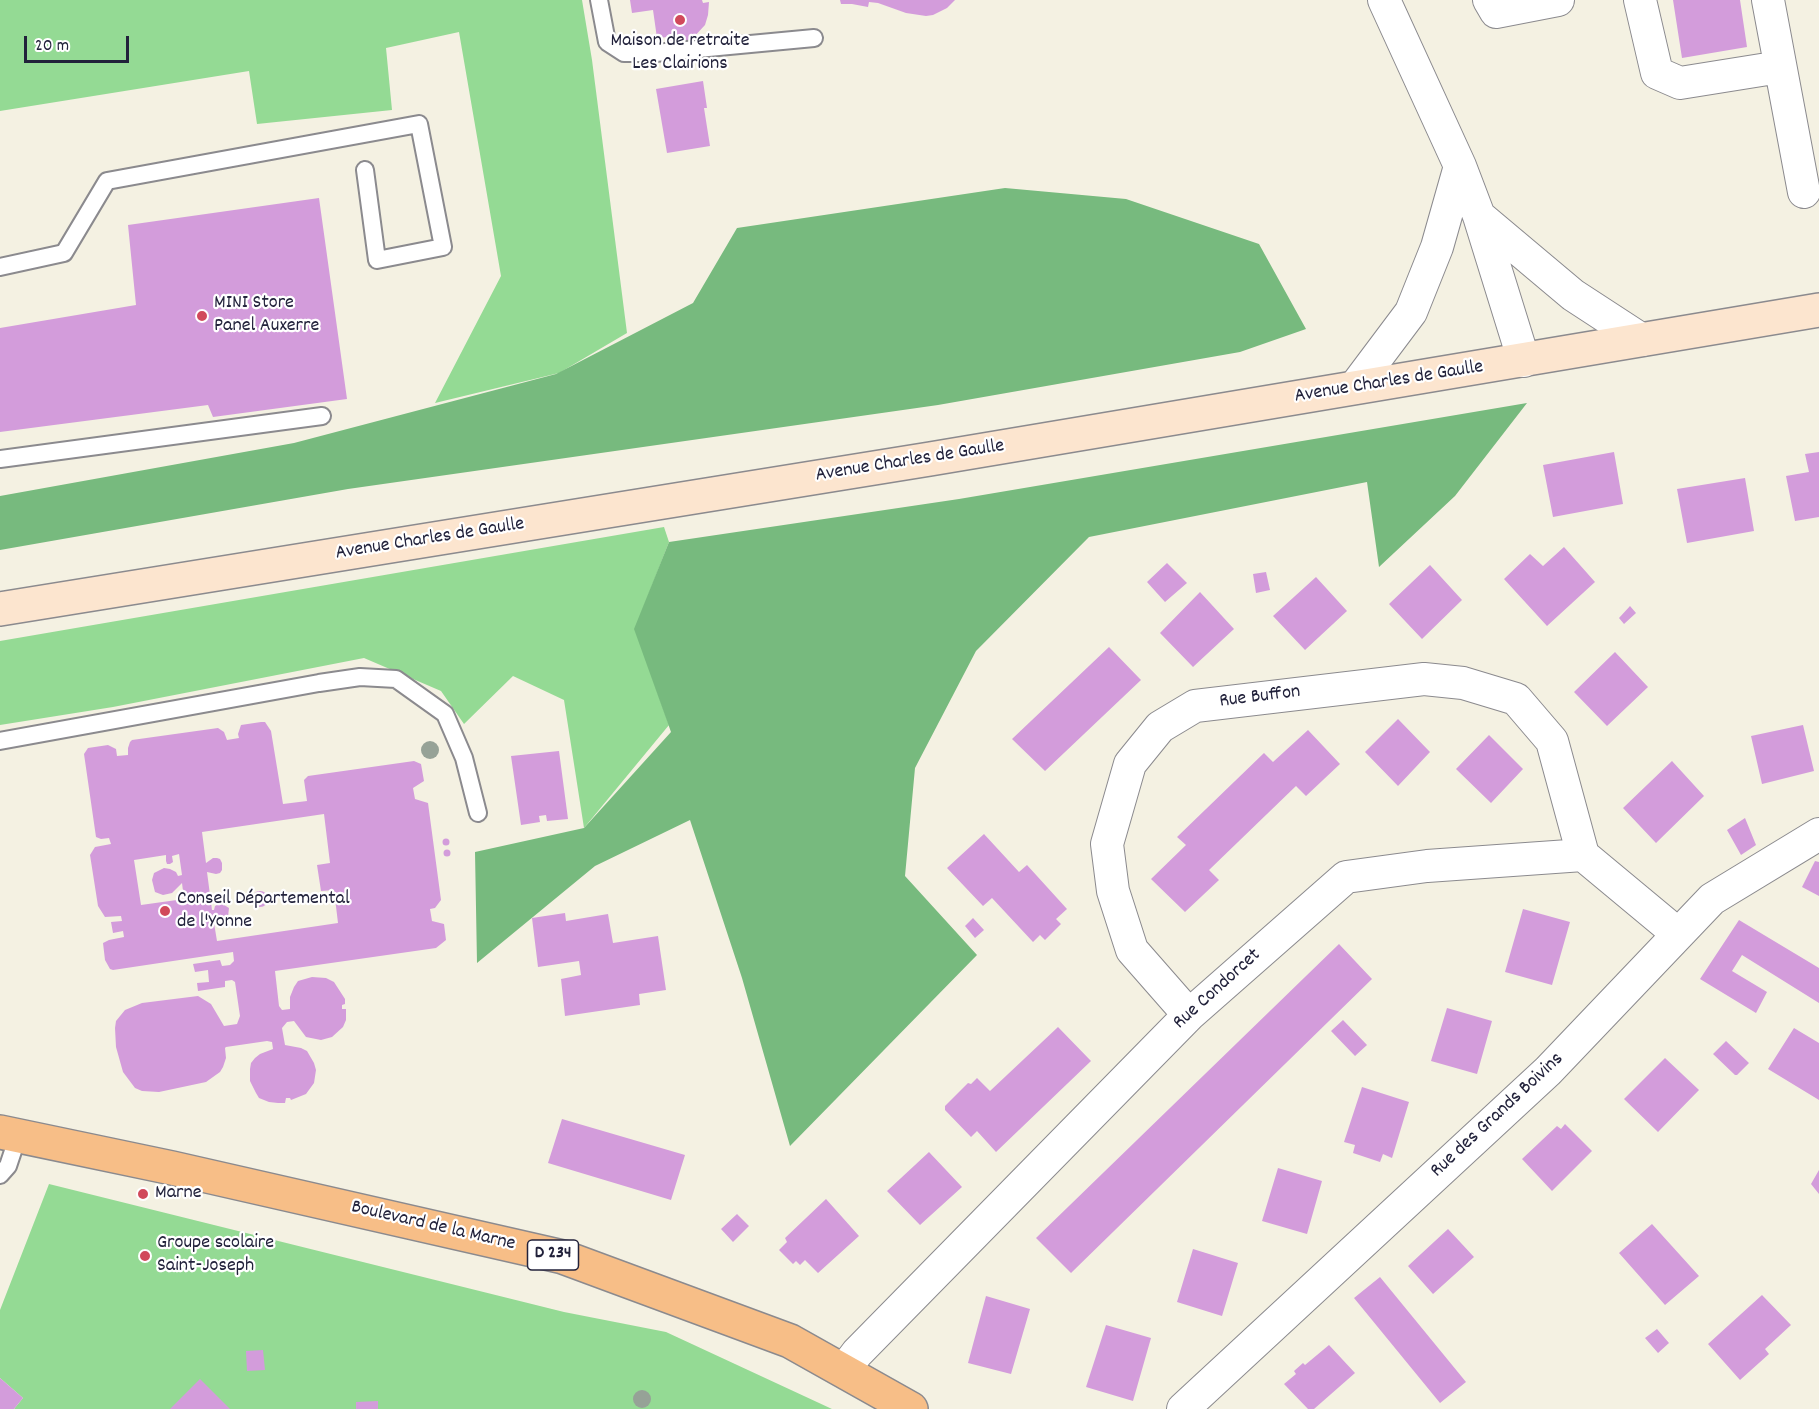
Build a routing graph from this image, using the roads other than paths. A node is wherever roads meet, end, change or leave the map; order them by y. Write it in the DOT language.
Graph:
graph roads {
  1 [pos="599,0"];
  2 [pos="1384,0"];
  3 [pos="1489,0"];
  4 [pos="1558,0"];
  5 [pos="1640,0"];
  6 [pos="1768,0"];
  7 [pos="814,38"];
  8 [pos="1780,67"];
  9 [pos="1460,166"];
  10 [pos="365,170"];
  11 [pos="1804,192"];
  12 [pos="1479,216"];
  13 [pos="0,267"];
  14 [pos="1819,310"];
  15 [pos="1642,340"];
  16 [pos="1524,361"];
  17 [pos="1354,388"];
  18 [pos="322,416"];
  19 [pos="0,459"];
  20 [pos="0,609"];
  21 [pos="0,741"];
  22 [pos="478,813"];
  23 [pos="1819,834"];
  24 [pos="1583,855"];
  25 [pos="1678,934"];
  26 [pos="1189,1015"];
  27 [pos="9,1134"];
  28 [pos="0,1175"];
  29 [pos="844,1370"];
  30 [pos="911,1409"];
  31 [pos="1183,1409"];
  1 -- 7 [label="lane"];
  2 -- 9 [label="street"];
  3 -- 4 [label="street"];
  5 -- 8 [label="street"];
  6 -- 8 [label="street"];
  8 -- 11 [label="street"];
  9 -- 12 [label="street"];
  9 -- 17 [label="street"];
  10 -- 13 [label="lane"];
  12 -- 15 [label="street"];
  12 -- 16 [label="street"];
  14 -- 15 [label="main road, Avenue Charles de Gaulle"];
  15 -- 16 [label="main road, Avenue Charles de Gaulle"];
  16 -- 17 [label="main road, Avenue Charles de Gaulle"];
  17 -- 20 [label="main road, Avenue Charles de Gaulle"];
  18 -- 19 [label="lane"];
  21 -- 22 [label="lane"];
  23 -- 25 [label="street, Rue des Grands Boivins"];
  24 -- 25 [label="street"];
  24 -- 26 [label="street, Rue Condorcet"];
  24 -- 26 [label="street, Rue Buffon"];
  25 -- 31 [label="street, Rue des Grands Boivins"];
  26 -- 29 [label="street, Rue Condorcet"];
  27 -- 28 [label="lane"];
  27 -- 29 [label="main road, Boulevard de la Marne / D 234"];
  29 -- 30 [label="main road, Boulevard de la Marne / D 234"];
}
